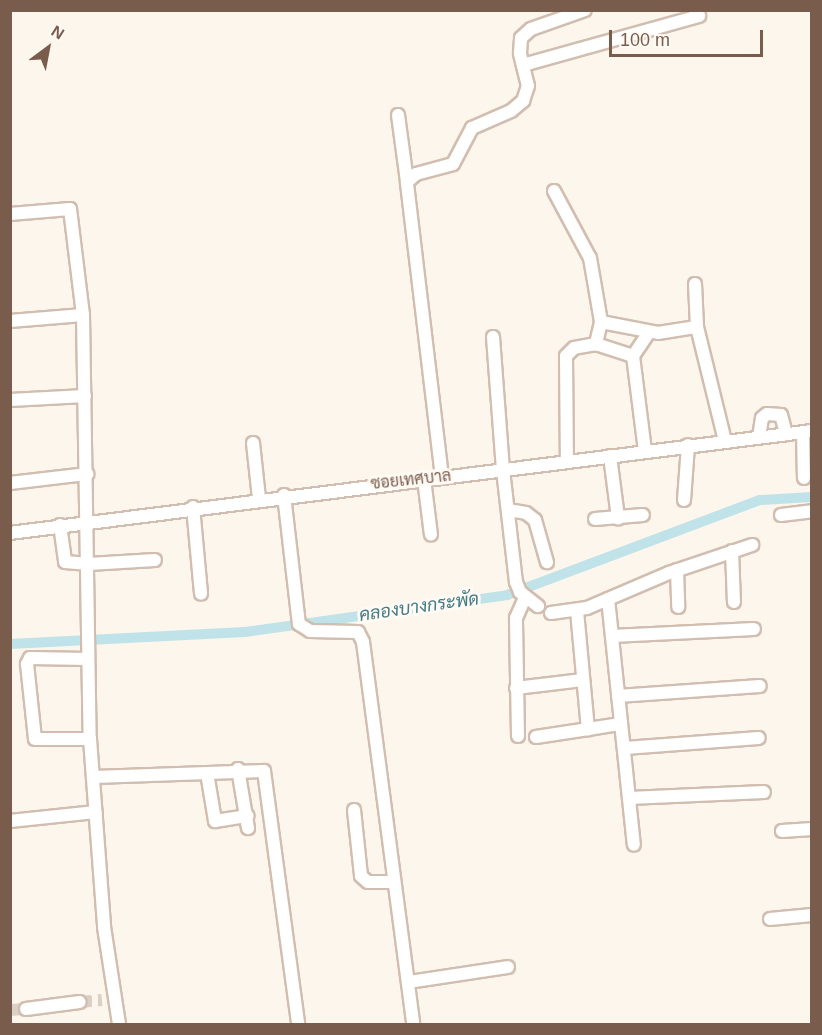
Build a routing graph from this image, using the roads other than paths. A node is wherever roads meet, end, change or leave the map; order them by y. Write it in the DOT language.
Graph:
graph roads {
  1 [pos="585,10"];
  2 [pos="699,16"];
  3 [pos="523,65"];
  4 [pos="399,115"];
  5 [pos="406,182"];
  6 [pos="554,190"];
  7 [pos="10,214"];
  8 [pos="695,284"];
  9 [pos="83,315"];
  10 [pos="10,321"];
  11 [pos="602,322"];
  12 [pos="697,327"];
  13 [pos="649,332"];
  14 [pos="493,337"];
  15 [pos="596,344"];
  16 [pos="633,356"];
  17 [pos="85,396"];
  18 [pos="10,400"];
  19 [pos="807,431"];
  20 [pos="786,434"];
  21 [pos="759,437"];
  22 [pos="725,441"];
  23 [pos="253,443"];
  24 [pos="688,446"];
  25 [pos="645,451"];
  26 [pos="610,456"];
  27 [pos="567,462"];
  28 [pos="503,470"];
  29 [pos="87,474"];
  30 [pos="442,477"];
  31 [pos="804,478"];
  32 [pos="424,479"];
  33 [pos="10,483"];
  34 [pos="284,495"];
  35 [pos="259,498"];
  36 [pos="684,500"];
  37 [pos="193,507"];
  38 [pos="508,510"];
  39 [pos="812,511"];
  40 [pos="643,514"];
  41 [pos="781,515"];
  42 [pos="618,518"];
  43 [pos="595,519"];
  44 [pos="88,522"];
  45 [pos="60,525"];
  46 [pos="10,533"];
  47 [pos="431,535"];
  48 [pos="752,545"];
  49 [pos="732,552"];
  50 [pos="155,560"];
  51 [pos="547,562"];
  52 [pos="89,564"];
  53 [pos="677,570"];
  54 [pos="520,591"];
  55 [pos="201,594"];
  56 [pos="608,599"];
  57 [pos="734,602"];
  58 [pos="538,606"];
  59 [pos="678,607"];
  60 [pos="577,611"];
  61 [pos="551,613"];
  62 [pos="754,629"];
  63 [pos="612,636"];
  64 [pos="88,659"];
  65 [pos="583,680"];
  66 [pos="760,686"];
  67 [pos="516,688"];
  68 [pos="618,696"];
  69 [pos="621,724"];
  70 [pos="588,729"];
  71 [pos="518,736"];
  72 [pos="536,737"];
  73 [pos="759,738"];
  74 [pos="90,739"];
  75 [pos="625,748"];
  76 [pos="238,769"];
  77 [pos="207,773"];
  78 [pos="94,777"];
  79 [pos="764,792"];
  80 [pos="629,798"];
  81 [pos="354,810"];
  82 [pos="96,812"];
  83 [pos="10,821"];
  84 [pos="812,830"];
  85 [pos="782,831"];
  86 [pos="634,844"];
  87 [pos="392,882"];
  88 [pos="812,915"];
  89 [pos="770,919"];
  90 [pos="508,967"];
  91 [pos="409,982"];
  92 [pos="80,1002"];
  93 [pos="26,1009"];
  94 [pos="119,1024"];
  95 [pos="298,1024"];
  96 [pos="413,1024"];
  1 -- 3 [label="street"];
  2 -- 3 [label="street"];
  3 -- 5 [label="street"];
  4 -- 5 [label="street"];
  5 -- 30 [label="street"];
  6 -- 11 [label="street"];
  7 -- 9 [label="street"];
  8 -- 12 [label="street"];
  9 -- 10 [label="street"];
  9 -- 17 [label="street"];
  11 -- 13 [label="street"];
  11 -- 15 [label="street"];
  12 -- 13 [label="street"];
  12 -- 22 [label="street"];
  13 -- 16 [label="street"];
  14 -- 28 [label="street"];
  15 -- 16 [label="street"];
  15 -- 27 [label="street"];
  16 -- 25 [label="street"];
  17 -- 18 [label="street"];
  17 -- 29 [label="street"];
  19 -- 20 [label="street, ซอยเทศบาล"];
  19 -- 31 [label="street"];
  20 -- 21 [label="street, ซอยเทศบาล"];
  20 -- 21 [label="street"];
  21 -- 22 [label="street, ซอยเทศบาล"];
  22 -- 24 [label="street, ซอยเทศบาล"];
  23 -- 35 [label="street"];
  24 -- 25 [label="street, ซอยเทศบาล"];
  24 -- 36 [label="street"];
  25 -- 26 [label="street, ซอยเทศบาล"];
  26 -- 27 [label="street, ซอยเทศบาล"];
  26 -- 42 [label="street"];
  27 -- 28 [label="street, ซอยเทศบาล"];
  28 -- 30 [label="street, ซอยเทศบาล"];
  28 -- 38 [label="street"];
  29 -- 33 [label="street"];
  29 -- 44 [label="street"];
  30 -- 32 [label="street, ซอยเทศบาล"];
  32 -- 34 [label="street, ซอยเทศบาล"];
  32 -- 47 [label="street"];
  34 -- 35 [label="street, ซอยเทศบาล"];
  34 -- 87 [label="street"];
  35 -- 37 [label="street, ซอยเทศบาล"];
  37 -- 44 [label="street, ซอยเทศบาล"];
  37 -- 55 [label="street"];
  38 -- 51 [label="street"];
  38 -- 54 [label="street"];
  39 -- 41 [label="street"];
  40 -- 42 [label="street"];
  42 -- 43 [label="street"];
  44 -- 45 [label="street, ซอยเทศบาล"];
  44 -- 52 [label="street"];
  45 -- 46 [label="street, ซอยเทศบาล"];
  45 -- 52 [label="street"];
  48 -- 49 [label="street"];
  49 -- 53 [label="street"];
  49 -- 57 [label="street"];
  50 -- 52 [label="street"];
  52 -- 64 [label="street"];
  53 -- 56 [label="street"];
  53 -- 59 [label="street"];
  54 -- 58 [label="street"];
  54 -- 67 [label="street"];
  56 -- 60 [label="street"];
  56 -- 63 [label="street"];
  60 -- 61 [label="street"];
  60 -- 65 [label="street"];
  62 -- 63 [label="street"];
  63 -- 68 [label="street"];
  64 -- 74 [label="street"];
  64 -- 74 [label="street"];
  65 -- 67 [label="street"];
  65 -- 70 [label="street"];
  66 -- 68 [label="street"];
  67 -- 71 [label="street"];
  68 -- 69 [label="street"];
  69 -- 70 [label="street"];
  69 -- 75 [label="street"];
  70 -- 72 [label="street"];
  73 -- 75 [label="street"];
  74 -- 78 [label="street"];
  75 -- 80 [label="street"];
  76 -- 77 [label="street"];
  76 -- 77 [label="street"];
  76 -- 95 [label="street"];
  77 -- 78 [label="street"];
  78 -- 82 [label="street"];
  79 -- 80 [label="street"];
  80 -- 86 [label="street"];
  81 -- 87 [label="street"];
  82 -- 83 [label="street"];
  82 -- 94 [label="street"];
  84 -- 85 [label="street"];
  87 -- 91 [label="street"];
  88 -- 89 [label="street"];
  90 -- 91 [label="street"];
  91 -- 96 [label="street"];
  92 -- 93 [label="street"];
}
